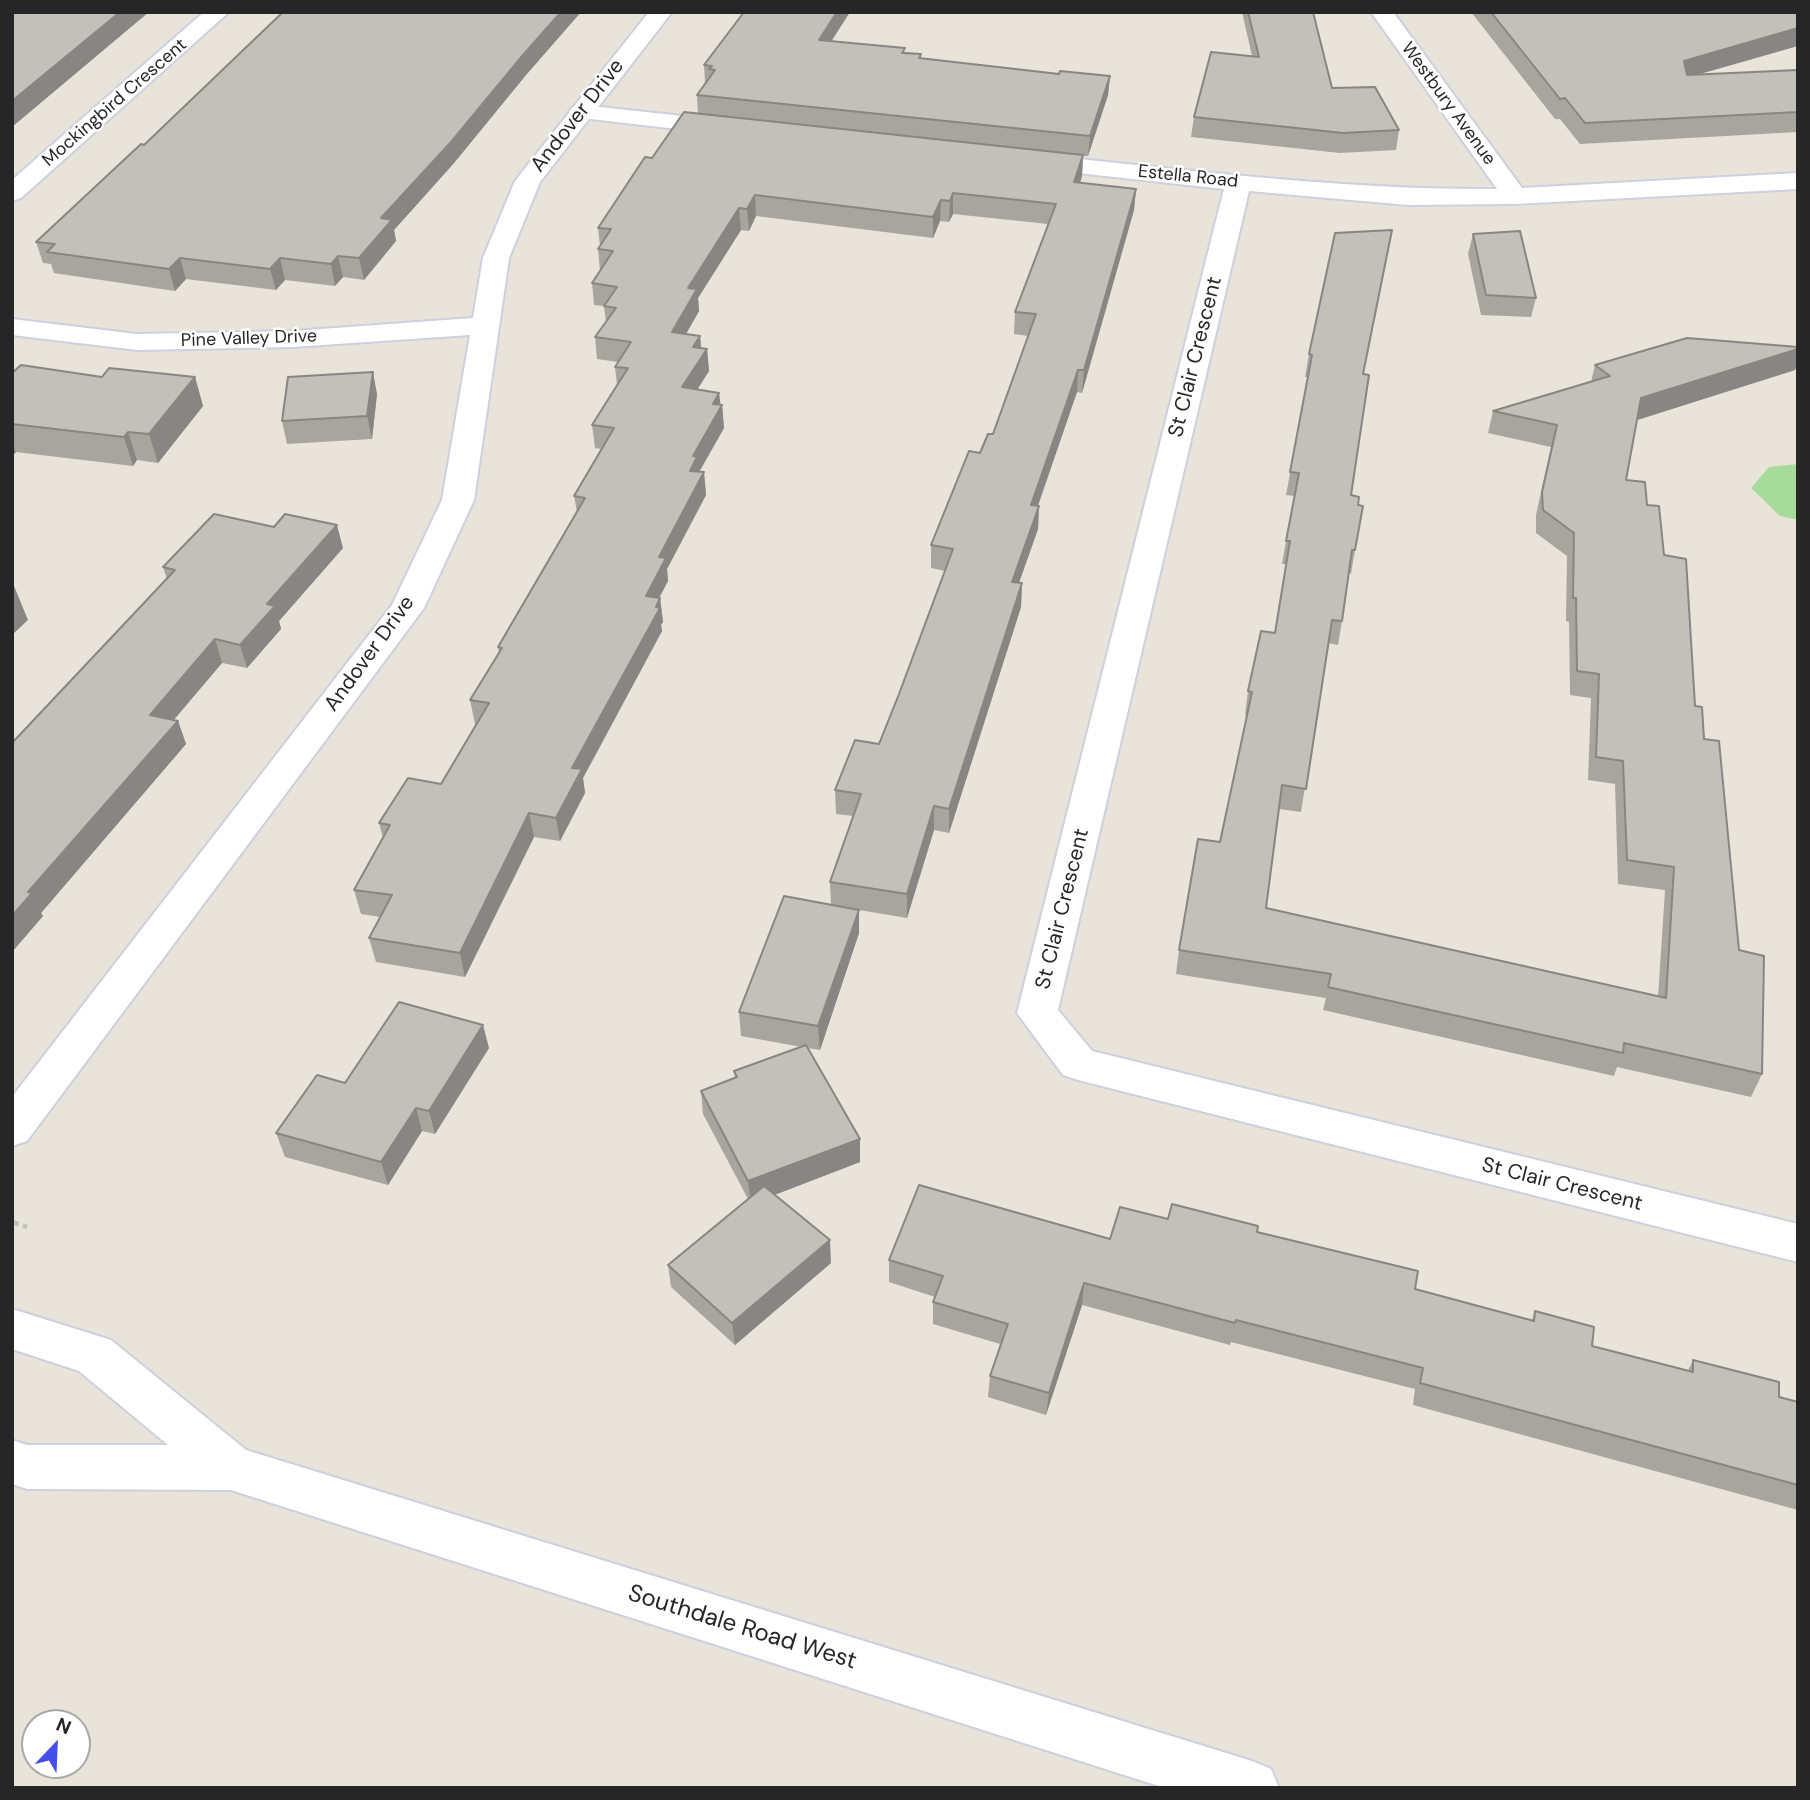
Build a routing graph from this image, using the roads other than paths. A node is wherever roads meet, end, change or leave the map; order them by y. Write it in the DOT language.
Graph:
graph roads {
  1 [pos="218,12"];
  2 [pos="661,12"];
  3 [pos="1382,12"];
  4 [pos="581,112"];
  5 [pos="760,131"];
  6 [pos="1006,158"];
  7 [pos="1798,181"];
  8 [pos="1238,183"];
  9 [pos="12,193"];
  10 [pos="1515,197"];
  11 [pos="485,326"];
  12 [pos="12,327"];
  13 [pos="12,1129"];
  14 [pos="1798,1243"];
  15 [pos="12,1329"];
  16 [pos="12,1462"];
  17 [pos="231,1468"];
  18 [pos="1252,1788"];
  1 -- 9 [label="street, Mockingbird Crescent"];
  2 -- 4 [label="street, Andover Drive"];
  3 -- 10 [label="street, Westbury Avenue"];
  4 -- 5 [label="street"];
  4 -- 11 [label="street, Andover Drive"];
  6 -- 8 [label="street, Estella Road"];
  7 -- 10 [label="street, Estella Road"];
  8 -- 10 [label="street, Estella Road"];
  8 -- 14 [label="street, St Clair Crescent"];
  11 -- 12 [label="street, Pine Valley Drive"];
  11 -- 13 [label="street, Andover Drive"];
  15 -- 17 [label="street, Southdale Road West"];
  16 -- 17 [label="street, Southdale Road West"];
  17 -- 18 [label="street, Southdale Road West"];
}
